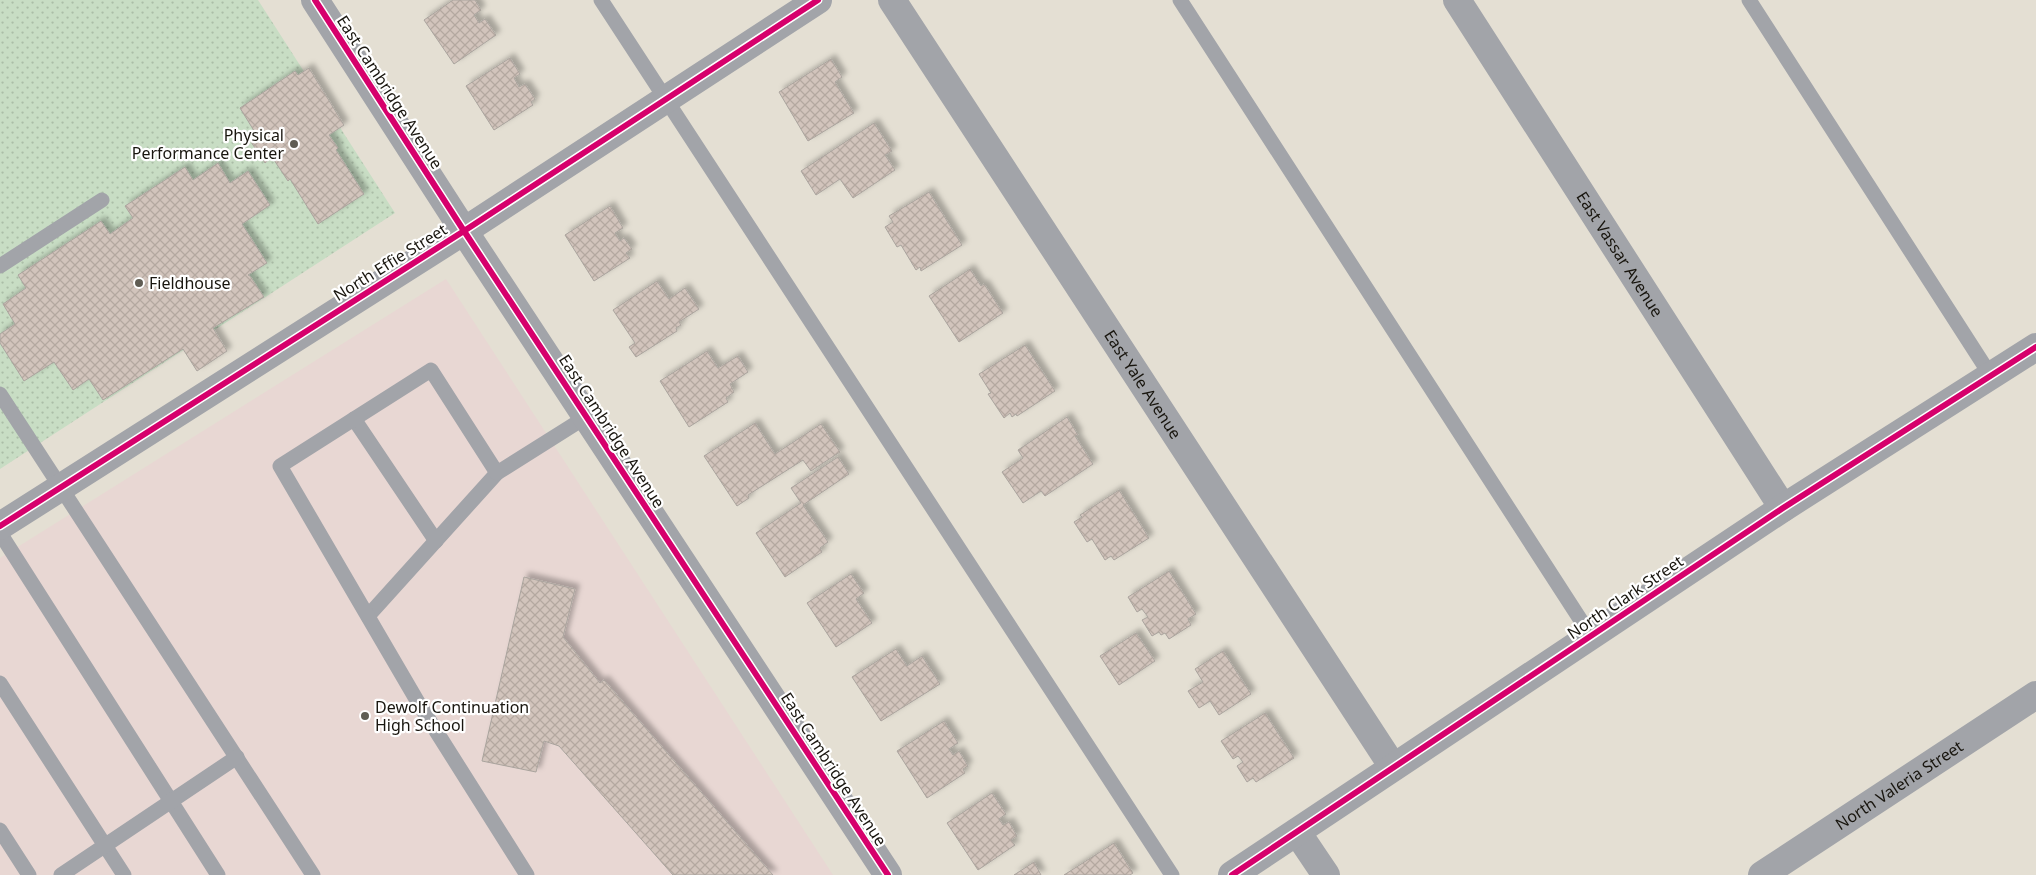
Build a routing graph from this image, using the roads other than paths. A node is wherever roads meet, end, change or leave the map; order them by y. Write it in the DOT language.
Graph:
graph roads {
  1 [pos="315,0"];
  2 [pos="602,0"];
  3 [pos="818,0"];
  4 [pos="892,0"];
  5 [pos="1180,0"];
  6 [pos="1457,0"];
  7 [pos="1749,0"];
  8 [pos="666,99"];
  9 [pos="102,200"];
  10 [pos="464,231"];
  11 [pos="0,266"];
  12 [pos="2036,347"];
  13 [pos="1991,376"];
  14 [pos="0,394"];
  15 [pos="586,417"];
  16 [pos="354,419"];
  17 [pos="497,473"];
  18 [pos="62,487"];
  19 [pos="1783,508"];
  20 [pos="0,526"];
  21 [pos="0,533"];
  22 [pos="436,541"];
  23 [pos="368,616"];
  24 [pos="1592,636"];
  25 [pos="0,683"];
  26 [pos="2036,694"];
  27 [pos="237,757"];
  28 [pos="1393,767"];
  29 [pos="172,802"];
  30 [pos="0,830"];
  31 [pos="1298,832"];
  32 [pos="106,847"];
  33 [pos="1770,873"];
  34 [pos="29,875"];
  35 [pos="61,875"];
  36 [pos="124,875"];
  37 [pos="218,875"];
  38 [pos="313,875"];
  39 [pos="526,875"];
  40 [pos="888,875"];
  41 [pos="1172,875"];
  42 [pos="1232,875"];
  43 [pos="1326,875"];
  1 -- 10 [label="street, East Cambridge Avenue"];
  2 -- 8 [label="lane"];
  3 -- 8 [label="street, North Effie Street"];
  4 -- 28 [label="street, East Yale Avenue"];
  5 -- 24 [label="lane"];
  6 -- 19 [label="street, East Vassar Avenue"];
  7 -- 13 [label="lane"];
  8 -- 10 [label="street, North Effie Street"];
  8 -- 41 [label="lane"];
  9 -- 11 [label="lane"];
  10 -- 15 [label="street, East Cambridge Avenue"];
  10 -- 18 [label="street, North Effie Street"];
  12 -- 13 [label="street, North Clark Street"];
  13 -- 19 [label="street, North Clark Street"];
  14 -- 18 [label="lane"];
  15 -- 17 [label="lane"];
  15 -- 40 [label="street, East Cambridge Avenue"];
  16 -- 17 [label="lane"];
  16 -- 22 [label="lane"];
  16 -- 23 [label="lane"];
  17 -- 22 [label="lane"];
  18 -- 20 [label="street, North Effie Street"];
  18 -- 27 [label="lane"];
  19 -- 24 [label="street, North Clark Street"];
  21 -- 29 [label="lane"];
  22 -- 23 [label="lane"];
  23 -- 39 [label="lane"];
  24 -- 28 [label="street, North Clark Street"];
  25 -- 32 [label="lane"];
  26 -- 33 [label="street, North Valeria Street"];
  27 -- 29 [label="lane"];
  27 -- 38 [label="lane"];
  28 -- 31 [label="street, North Clark Street"];
  29 -- 32 [label="lane"];
  29 -- 37 [label="lane"];
  30 -- 34 [label="lane"];
  31 -- 42 [label="street, North Clark Street"];
  31 -- 43 [label="street"];
  32 -- 35 [label="lane"];
  32 -- 36 [label="lane"];
}
